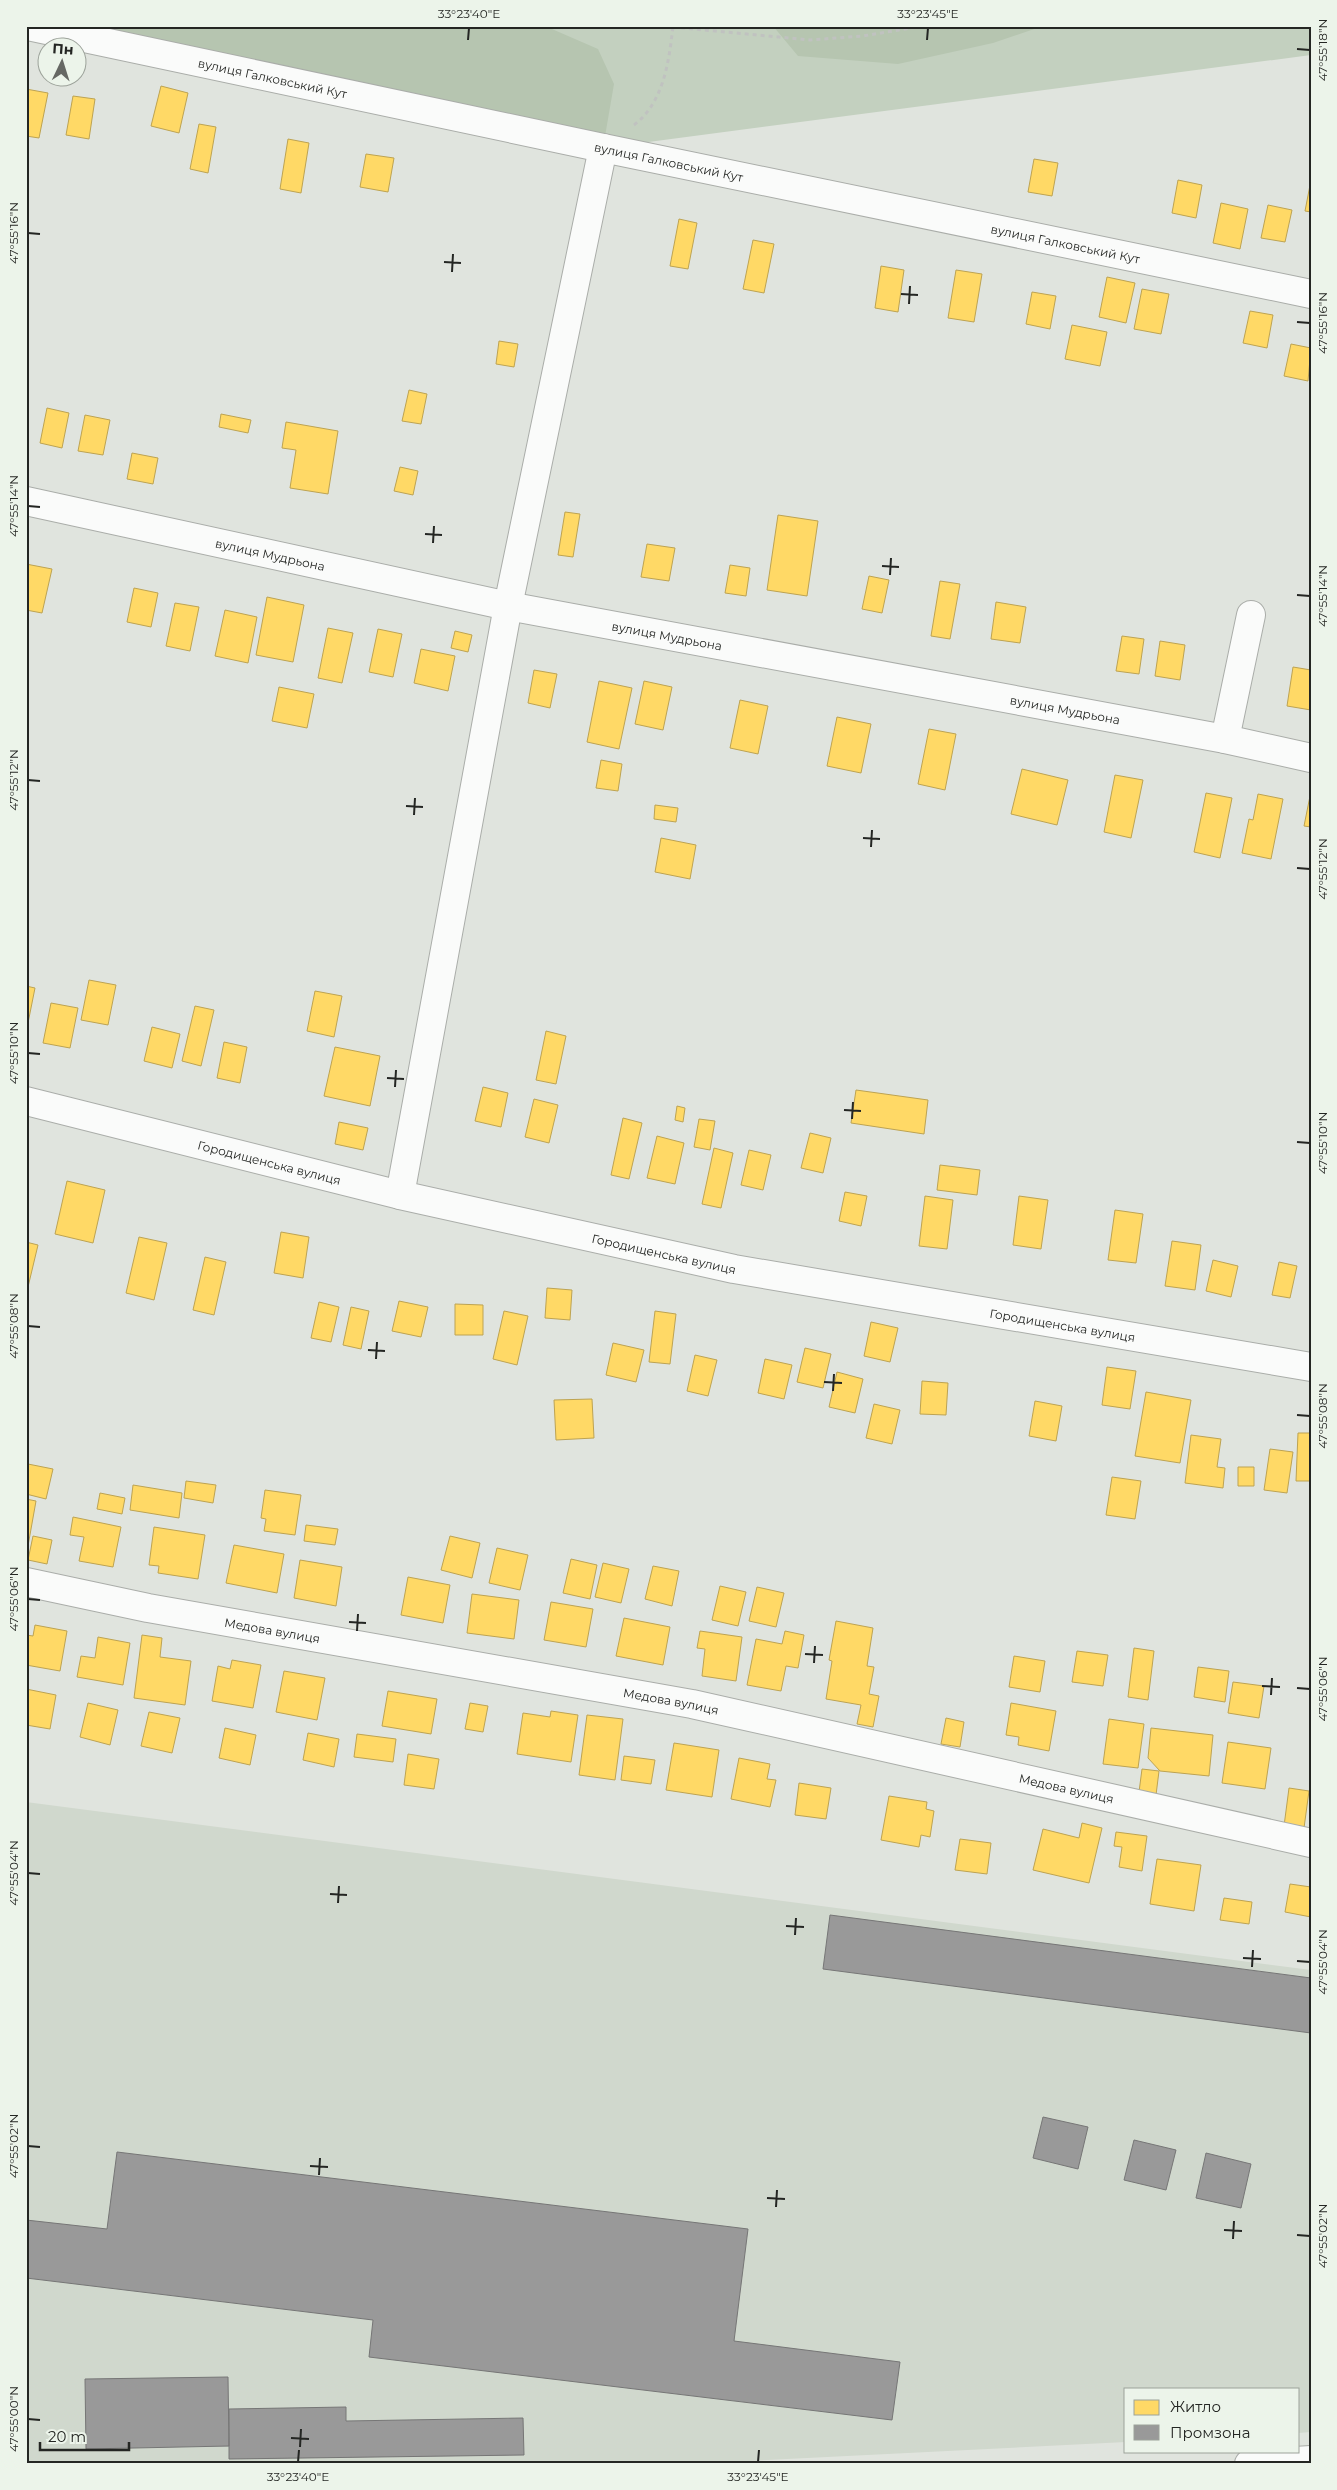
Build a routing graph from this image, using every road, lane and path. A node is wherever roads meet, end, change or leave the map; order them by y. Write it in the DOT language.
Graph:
graph roads {
  1 [pos="28,26"];
  2 [pos="673,26"];
  3 [pos="923,26"];
  4 [pos="603,148"];
  5 [pos="1311,294"];
  6 [pos="26,501"];
  7 [pos="508,606"];
  8 [pos="1251,615"];
  9 [pos="1225,739"];
  10 [pos="1311,758"];
  11 [pos="26,1101"];
  12 [pos="400,1195"];
  13 [pos="1311,1367"];
  14 [pos="26,1582"];
  15 [pos="1311,1843"];
  16 [pos="1311,2460"];
  17 [pos="1249,2464"];
  1 -- 4 [label="street, вулиця Галковський Кут"];
  2 -- 3 [label="path"];
  2 -- 4 [label="path"];
  4 -- 5 [label="street, вулиця Галковський Кут"];
  4 -- 7 [label="street"];
  6 -- 7 [label="street, вулиця Мудрьона"];
  7 -- 9 [label="street, вулиця Мудрьона"];
  7 -- 12 [label="street"];
  8 -- 9 [label="street"];
  9 -- 10 [label="street, вулиця Мудрьона"];
  11 -- 12 [label="street, Городищенська вулиця"];
  12 -- 13 [label="street, Городищенська вулиця"];
  14 -- 15 [label="street, Медова вулиця"];
  16 -- 17 [label="street"];
}
